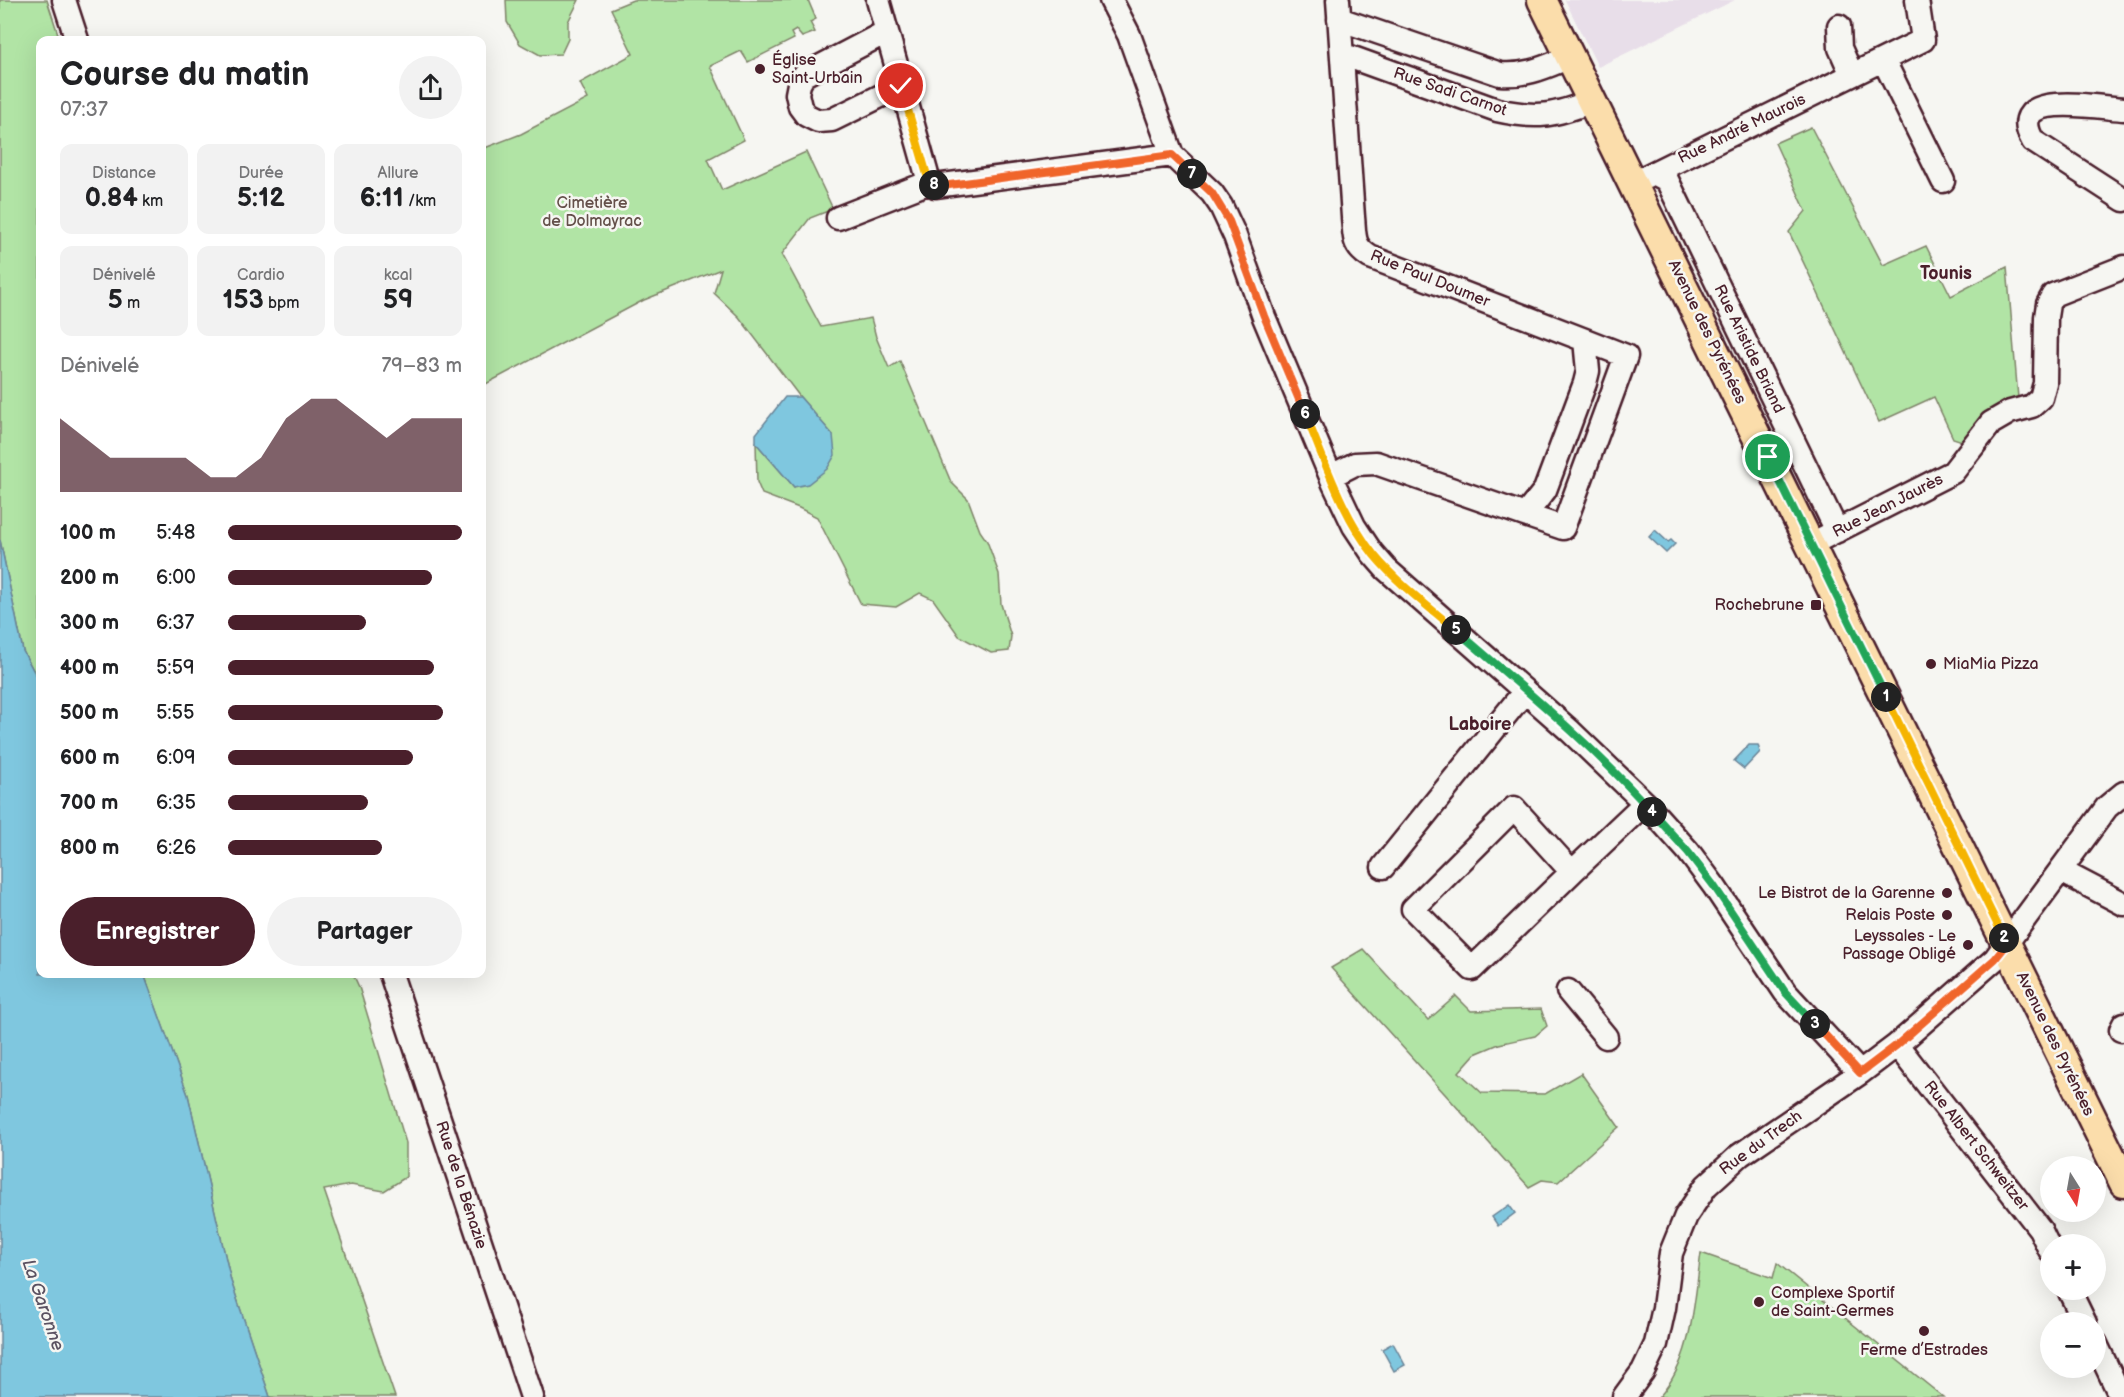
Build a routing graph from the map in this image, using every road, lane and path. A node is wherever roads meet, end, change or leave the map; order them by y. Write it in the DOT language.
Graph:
graph roads {
  1 [pos="64,0"];
  2 [pos="878,0"];
  3 [pos="1111,0"];
  4 [pos="1542,0"];
  5 [pos="1917,0"];
  6 [pos="1339,10"];
  7 [pos="1839,26"];
  8 [pos="886,33"];
  9 [pos="76,36"];
  10 [pos="1342,54"];
  11 [pos="1570,57"];
  12 [pos="1884,60"];
  13 [pos="1852,75"];
  14 [pos="901,86"];
  15 [pos="1592,101"];
  16 [pos="2124,110"];
  17 [pos="1172,155"];
  18 [pos="1643,178"];
  19 [pos="1943,181"];
  20 [pos="930,182"];
  21 [pos="2124,200"];
  22 [pos="838,218"];
  23 [pos="2124,267"];
  24 [pos="1585,340"];
  25 [pos="1331,476"];
  26 [pos="1525,515"];
  27 [pos="1838,531"];
  28 [pos="1811,544"];
  29 [pos="1525,691"];
  30 [pos="2124,793"];
  31 [pos="1645,803"];
  32 [pos="1383,867"];
  33 [pos="2061,871"];
  34 [pos="1572,872"];
  35 [pos="2124,904"];
  36 [pos="2007,944"];
  37 [pos="392,978"];
  38 [pos="1568,991"];
  39 [pos="1606,1037"];
  40 [pos="1897,1045"];
  41 [pos="1860,1073"];
  42 [pos="2124,1183"];
  43 [pos="2042,1234"];
  44 [pos="2106,1365"];
  45 [pos="532,1397"];
  46 [pos="1624,1397"];
  47 [pos="2121,1397"];
  1 -- 9 [label="street"];
  2 -- 8 [label="street"];
  3 -- 17 [label="street"];
  4 -- 11 [label="main road, Avenue des Pyrénées"];
  5 -- 12 [label="street, Rue André Maurois"];
  6 -- 10 [label="street, Rue Sadi Carnot"];
  6 -- 11 [label="street, Rue Sadi Carnot"];
  7 -- 13 [label="street"];
  8 -- 14 [label="street"];
  8 -- 14 [label="street"];
  10 -- 15 [label="street, Rue Sadi Carnot"];
  10 -- 24 [label="street, Rue Paul Doumer"];
  11 -- 15 [label="main road, Avenue des Pyrénées"];
  12 -- 13 [label="street, Rue André Maurois"];
  12 -- 19 [label="street"];
  13 -- 18 [label="street, Rue André Maurois"];
  14 -- 20 [label="street"];
  15 -- 18 [label="main road, Avenue des Pyrénées"];
  16 -- 21 [label="street"];
  17 -- 20 [label="street"];
  17 -- 25 [label="street"];
  18 -- 27 [label="street, Rue Aristide Briand"];
  18 -- 28 [label="main road, Avenue des Pyrénées"];
  20 -- 22 [label="street"];
  23 -- 27 [label="street, Rue Jean Jaurès"];
  24 -- 26 [label="street"];
  24 -- 26 [label="street, Rue Paul Doumer"];
  25 -- 26 [label="street, Rue Paul Doumer"];
  25 -- 29 [label="street"];
  27 -- 28 [label="street, Rue Jean Jaurès"];
  28 -- 36 [label="main road, Avenue des Pyrénées"];
  29 -- 31 [label="street"];
  29 -- 32 [label="street"];
  30 -- 33 [label="street, Rue du Trech"];
  31 -- 34 [label="street"];
  31 -- 41 [label="street"];
  33 -- 35 [label="street"];
  33 -- 36 [label="street, Rue du Trech"];
  34 -- 34 [label="street"];
  36 -- 40 [label="street, Rue du Trech"];
  36 -- 42 [label="main road, Avenue des Pyrénées"];
  37 -- 45 [label="street, Rue de la Bénazie"];
  38 -- 39 [label="street"];
  40 -- 41 [label="street, Rue du Trech"];
  40 -- 43 [label="street, Rue Albert Schweitzer"];
  41 -- 46 [label="street, Rue du Trech"];
  44 -- 47 [label="street"];
}
